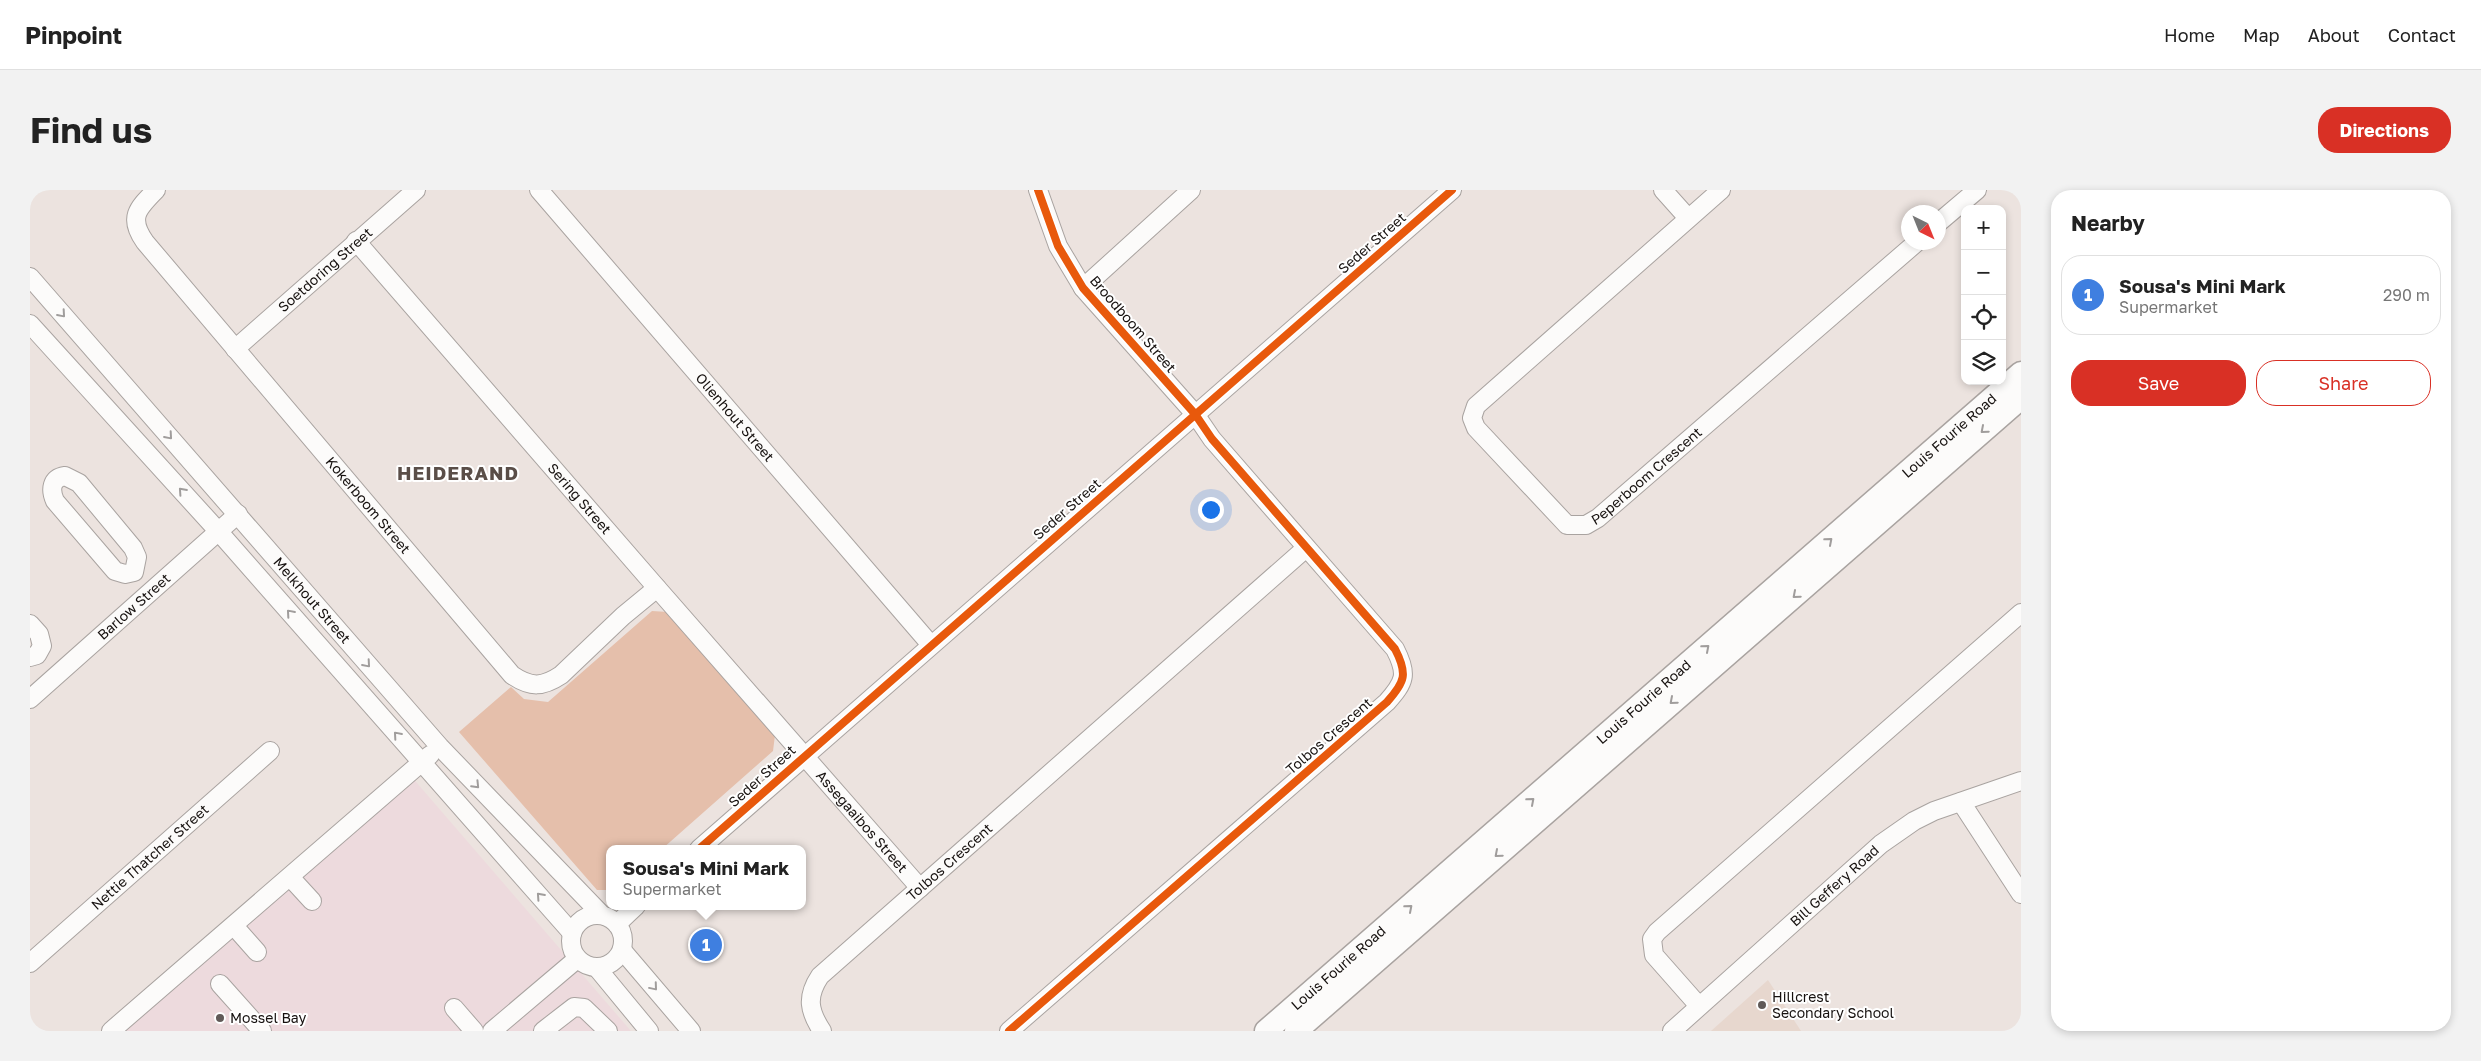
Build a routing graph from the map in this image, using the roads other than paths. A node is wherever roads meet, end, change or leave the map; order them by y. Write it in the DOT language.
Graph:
graph roads {
  1 [pos="156,190"];
  2 [pos="416,190"];
  3 [pos="539,190"];
  4 [pos="1038,190"];
  5 [pos="1191,190"];
  6 [pos="1452,190"];
  7 [pos="1663,190"];
  8 [pos="1721,190"];
  9 [pos="1977,190"];
  10 [pos="1946,216"];
  11 [pos="1688,218"];
  12 [pos="356,241"];
  13 [pos="1908,250"];
  14 [pos="30,277"];
  15 [pos="1084,288"];
  16 [pos="30,324"];
  17 [pos="235,349"];
  18 [pos="2021,373"];
  19 [pos="2021,398"];
  20 [pos="1195,414"];
  21 [pos="238,514"];
  22 [pos="220,532"];
  23 [pos="1306,548"];
  24 [pos="134,572"];
  25 [pos="657,588"];
  26 [pos="150,593"];
  27 [pos="2021,613"];
  28 [pos="30,624"];
  29 [pos="931,645"];
  30 [pos="34,656"];
  31 [pos="55,677"];
  32 [pos="30,699"];
  33 [pos="440,747"];
  34 [pos="270,751"];
  35 [pos="803,756"];
  36 [pos="415,769"];
  37 [pos="2021,781"];
  38 [pos="1961,802"];
  39 [pos="703,845"];
  40 [pos="290,877"];
  41 [pos="920,888"];
  42 [pos="2021,894"];
  43 [pos="312,901"];
  44 [pos="632,910"];
  45 [pos="602,915"];
  46 [pos="617,924"];
  47 [pos="234,926"];
  48 [pos="572,933"];
  49 [pos="622,950"];
  50 [pos="257,952"];
  51 [pos="577,959"];
  52 [pos="30,963"];
  53 [pos="596,968"];
  54 [pos="220,984"];
  55 [pos="1699,1006"];
  56 [pos="454,1008"];
  57 [pos="606,1030"];
  58 [pos="111,1031"];
  59 [pos="262,1031"];
  60 [pos="474,1031"];
  61 [pos="492,1031"];
  62 [pos="543,1031"];
  63 [pos="649,1031"];
  64 [pos="691,1031"];
  65 [pos="822,1031"];
  66 [pos="1009,1031"];
  67 [pos="1266,1031"];
  68 [pos="1296,1031"];
  69 [pos="1672,1031"];
  1 -- 17 [label="street, Kokerboom Street"];
  2 -- 12 [label="street, Soetdoring Street"];
  3 -- 29 [label="street, Olienhout Street"];
  4 -- 15 [label="street, Broodboom Street"];
  5 -- 15 [label="street"];
  6 -- 20 [label="street, Seder Street"];
  7 -- 11 [label="street"];
  8 -- 11 [label="street, Peperboom Crescent"];
  9 -- 10 [label="street"];
  11 -- 13 [label="street, Peperboom Crescent"];
  12 -- 17 [label="street, Soetdoring Street"];
  12 -- 25 [label="street, Sering Street"];
  14 -- 21 [label="street, Melkhout Street, one-way"];
  15 -- 20 [label="street, Broodboom Street"];
  22 -- 16 [label="street, Melkhout Street, one-way"];
  17 -- 25 [label="street, Kokerboom Street"];
  67 -- 18 [label="main road, Louis Fourie Road, one-way"];
  19 -- 68 [label="main road, Louis Fourie Road, one-way"];
  20 -- 23 [label="street, Tolbos Crescent"];
  20 -- 29 [label="street, Seder Street"];
  21 -- 22 [label="street, Barlow Street"];
  21 -- 33 [label="street, Melkhout Street, one-way"];
  22 -- 26 [label="street, Barlow Street"];
  36 -- 22 [label="street, Melkhout Street, one-way"];
  23 -- 41 [label="street, Tolbos Crescent"];
  23 -- 66 [label="street, Tolbos Crescent"];
  24 -- 24 [label="street"];
  24 -- 26 [label="street"];
  25 -- 35 [label="street, Sering Street"];
  26 -- 31 [label="street, Barlow Street"];
  27 -- 55 [label="street"];
  28 -- 30 [label="street"];
  29 -- 35 [label="street, Seder Street"];
  30 -- 31 [label="street"];
  31 -- 32 [label="street, Barlow Street"];
  33 -- 36 [label="street"];
  33 -- 45 [label="street, Melkhout Street, one-way"];
  34 -- 52 [label="street, Nettie Thatcher Street"];
  35 -- 39 [label="street, Seder Street"];
  35 -- 41 [label="street, Assegaaibos Street"];
  36 -- 40 [label="street"];
  48 -- 36 [label="street, Melkhout Street, one-way"];
  37 -- 38 [label="street, Bill Geffery Road"];
  38 -- 42 [label="street"];
  38 -- 55 [label="street, Bill Geffery Road"];
  40 -- 43 [label="street"];
  40 -- 47 [label="street"];
  41 -- 65 [label="street, Tolbos Crescent"];
  44 -- 46 [label="street"];
  45 -- 46 [label="street"];
  45 -- 48 [label="street"];
  46 -- 49 [label="street"];
  47 -- 50 [label="street"];
  47 -- 58 [label="street"];
  48 -- 51 [label="street"];
  49 -- 53 [label="street"];
  49 -- 64 [label="street, one-way"];
  51 -- 53 [label="street"];
  51 -- 61 [label="street"];
  53 -- 63 [label="street"];
  54 -- 59 [label="street"];
  55 -- 69 [label="street, Bill Geffery Road"];
  56 -- 60 [label="street"];
  57 -- 62 [label="street"];
}
